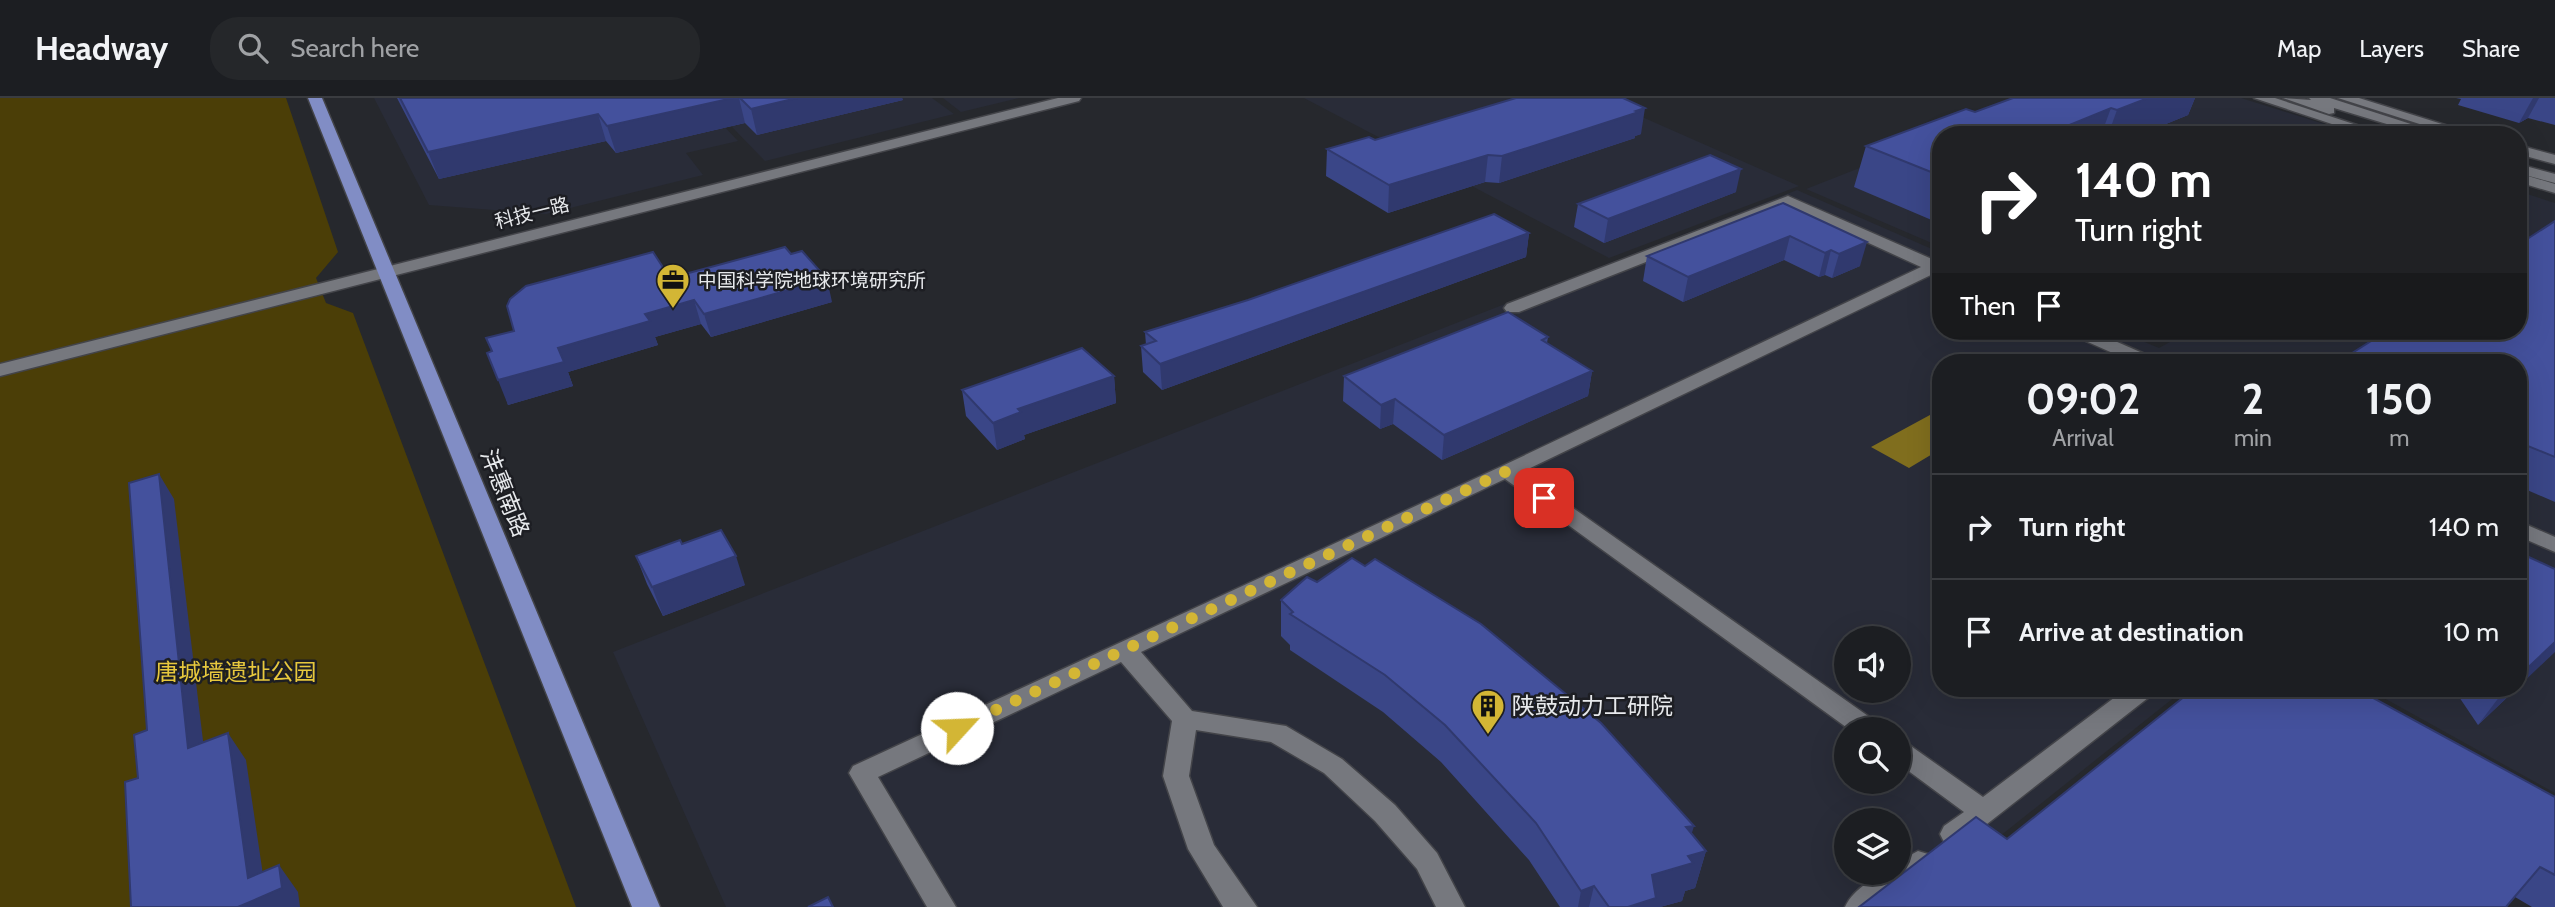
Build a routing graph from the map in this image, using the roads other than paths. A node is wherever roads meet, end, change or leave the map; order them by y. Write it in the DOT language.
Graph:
graph roads {
  1 [pos="315,98"];
  2 [pos="1074,98"];
  3 [pos="2261,98"];
  4 [pos="2290,98"];
  5 [pos="2316,98"];
  6 [pos="2345,98"];
  7 [pos="2351,126"];
  8 [pos="2382,126"];
  9 [pos="2408,126"];
  10 [pos="2440,126"];
  11 [pos="2527,152"];
  12 [pos="2555,160"];
  13 [pos="2527,162"];
  14 [pos="2527,170"];
  15 [pos="2555,170"];
  16 [pos="2555,179"];
  17 [pos="2527,180"];
  18 [pos="2555,189"];
  19 [pos="1932,265"];
  20 [pos="1932,271"];
  21 [pos="386,272"];
  22 [pos="1513,308"];
  23 [pos="2098,340"];
  24 [pos="2130,354"];
  25 [pos="0,370"];
  26 [pos="1507,471"];
  27 [pos="2527,532"];
  28 [pos="2555,545"];
  29 [pos="1125,650"];
  30 [pos="2132,697"];
  31 [pos="1852,717"];
  32 [pos="1185,719"];
  33 [pos="1911,760"];
  34 [pos="1984,812"];
  35 [pos="646,907"];
  36 [pos="942,907"];
  37 [pos="1243,907"];
  38 [pos="1451,907"];
  39 [pos="1859,907"];
  1 -- 21 [label="main road, 沣惠南路"];
  2 -- 21 [label="street, 科技一路"];
  3 -- 7 [label="street"];
  4 -- 8 [label="street"];
  5 -- 9 [label="street"];
  6 -- 10 [label="street"];
  11 -- 12 [label="street"];
  13 -- 15 [label="street"];
  14 -- 16 [label="street"];
  17 -- 18 [label="street"];
  19 -- 22 [label="street"];
  20 -- 26 [label="street"];
  21 -- 25 [label="street, 科技一路"];
  21 -- 35 [label="main road, 沣惠南路"];
  23 -- 24 [label="street"];
  26 -- 29 [label="street"];
  26 -- 31 [label="street"];
  27 -- 28 [label="street"];
  29 -- 32 [label="street"];
  29 -- 36 [label="street"];
  30 -- 34 [label="street"];
  32 -- 37 [label="street"];
  32 -- 38 [label="street"];
  33 -- 34 [label="street"];
  34 -- 39 [label="street"];
}
